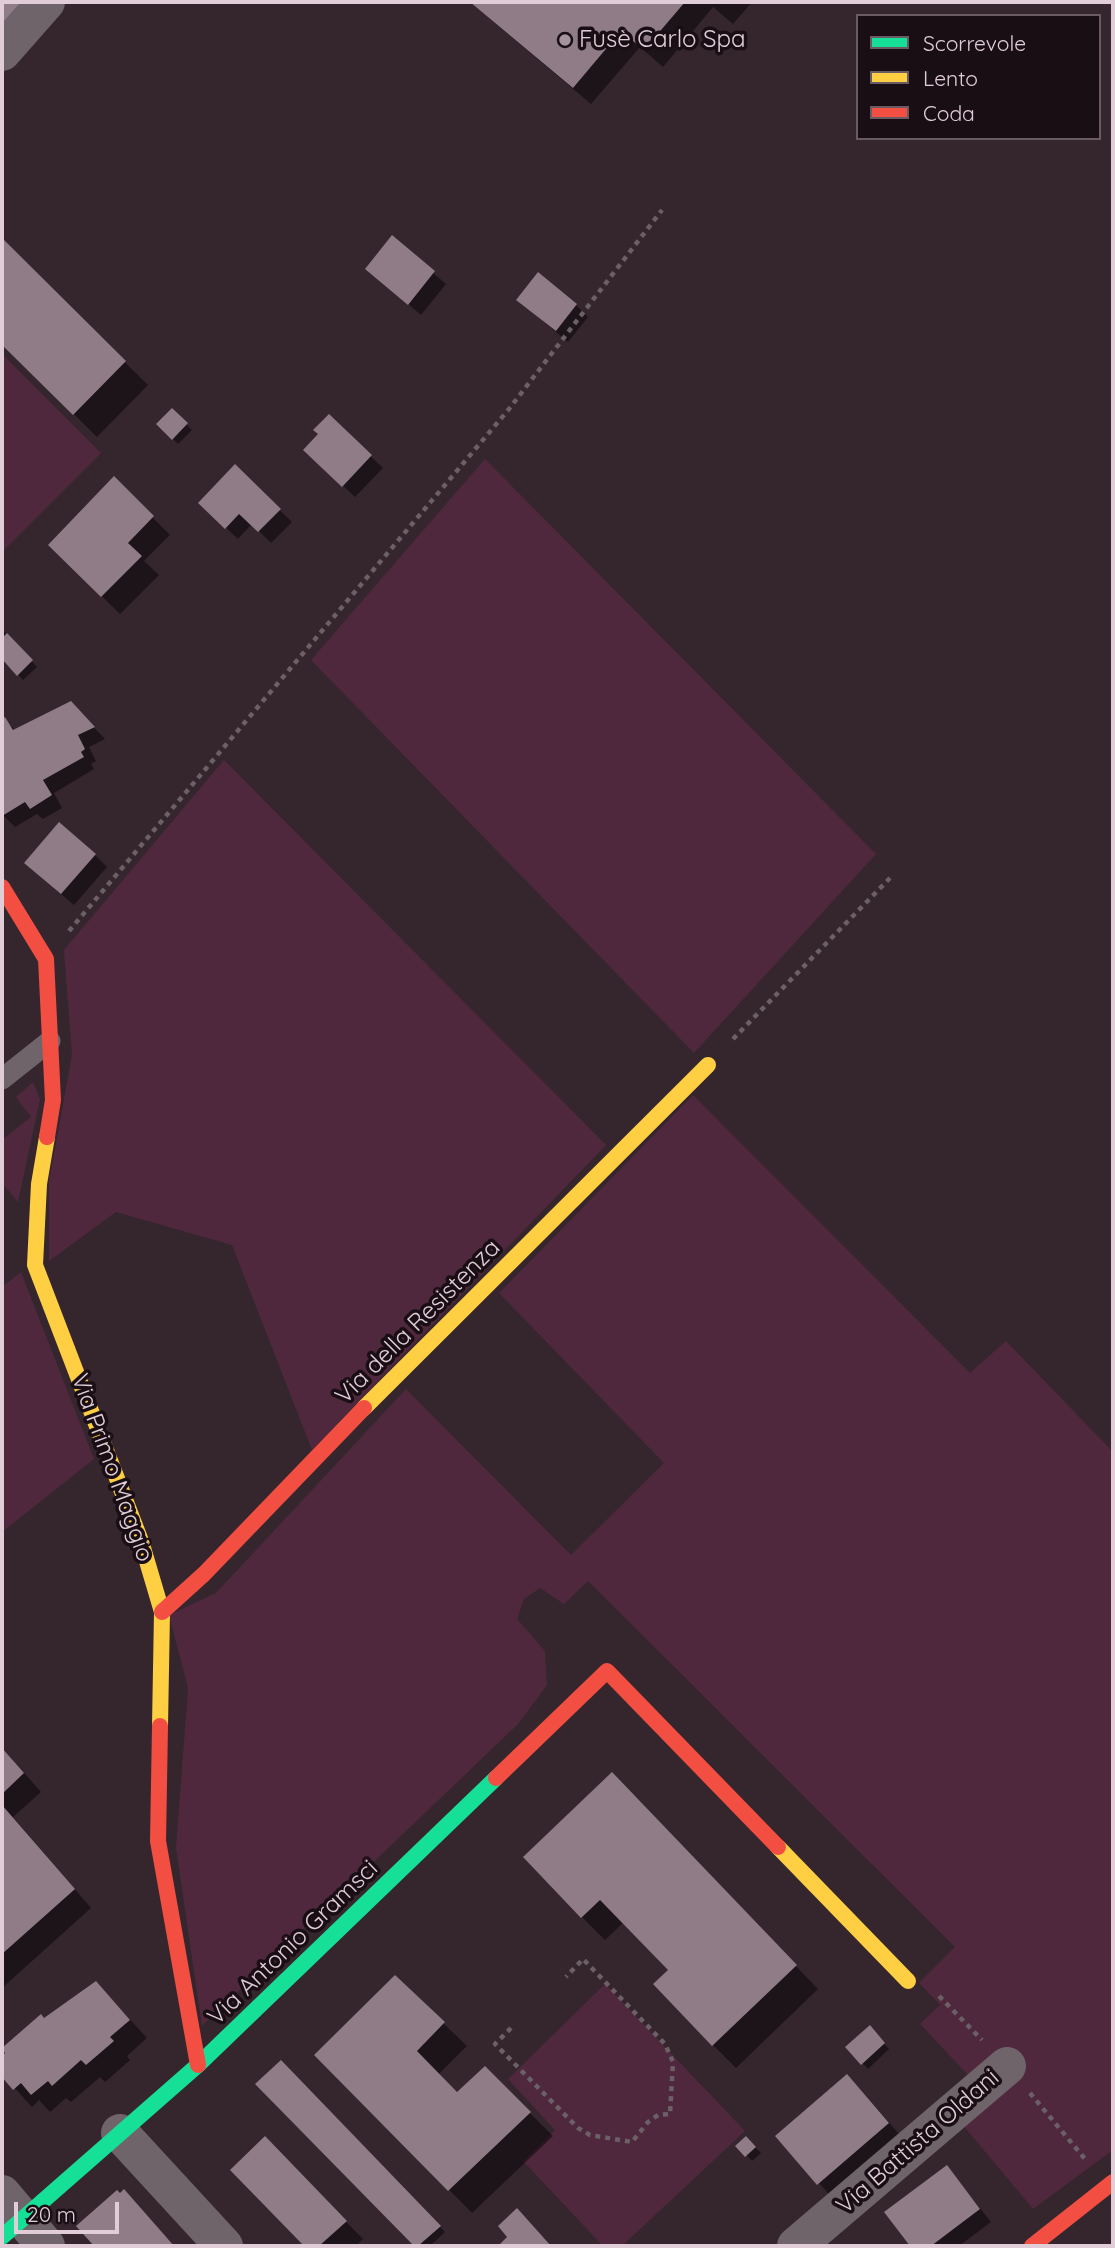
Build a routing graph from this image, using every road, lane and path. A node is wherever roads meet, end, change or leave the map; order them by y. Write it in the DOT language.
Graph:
graph roads {
  1 [pos="46,2"];
  2 [pos="2,52"];
  3 [pos="662,210"];
  4 [pos="890,878"];
  5 [pos="2,887"];
  6 [pos="46,959"];
  7 [pos="50,1041"];
  8 [pos="708,1065"];
  9 [pos="2,1079"];
  10 [pos="162,1612"];
  11 [pos="566,1977"];
  12 [pos="908,1981"];
  13 [pos="511,2028"];
  14 [pos="198,2065"];
  15 [pos="1007,2066"];
  16 [pos="120,2133"];
  17 [pos="1111,2186"];
  18 [pos="18,2224"];
  19 [pos="224,2246"];
  20 [pos="796,2246"];
  21 [pos="1032,2246"];
  1 -- 2 [label="street"];
  3 -- 6 [label="path"];
  4 -- 8 [label="path"];
  5 -- 6 [label="street, Via Primo Maggio"];
  6 -- 7 [label="street, Via Primo Maggio"];
  7 -- 9 [label="lane"];
  7 -- 10 [label="street, Via Primo Maggio"];
  8 -- 10 [label="street, Via della Resistenza"];
  10 -- 14 [label="street, Via Primo Maggio"];
  11 -- 13 [label="path"];
  12 -- 14 [label="street, Via Antonio Gramsci"];
  14 -- 16 [label="street, Via Antonio Gramsci"];
  15 -- 20 [label="street, Via Battista Oldani"];
  16 -- 18 [label="street, Via Antonio Gramsci"];
  16 -- 19 [label="street"];
  17 -- 21 [label="street"];
}
